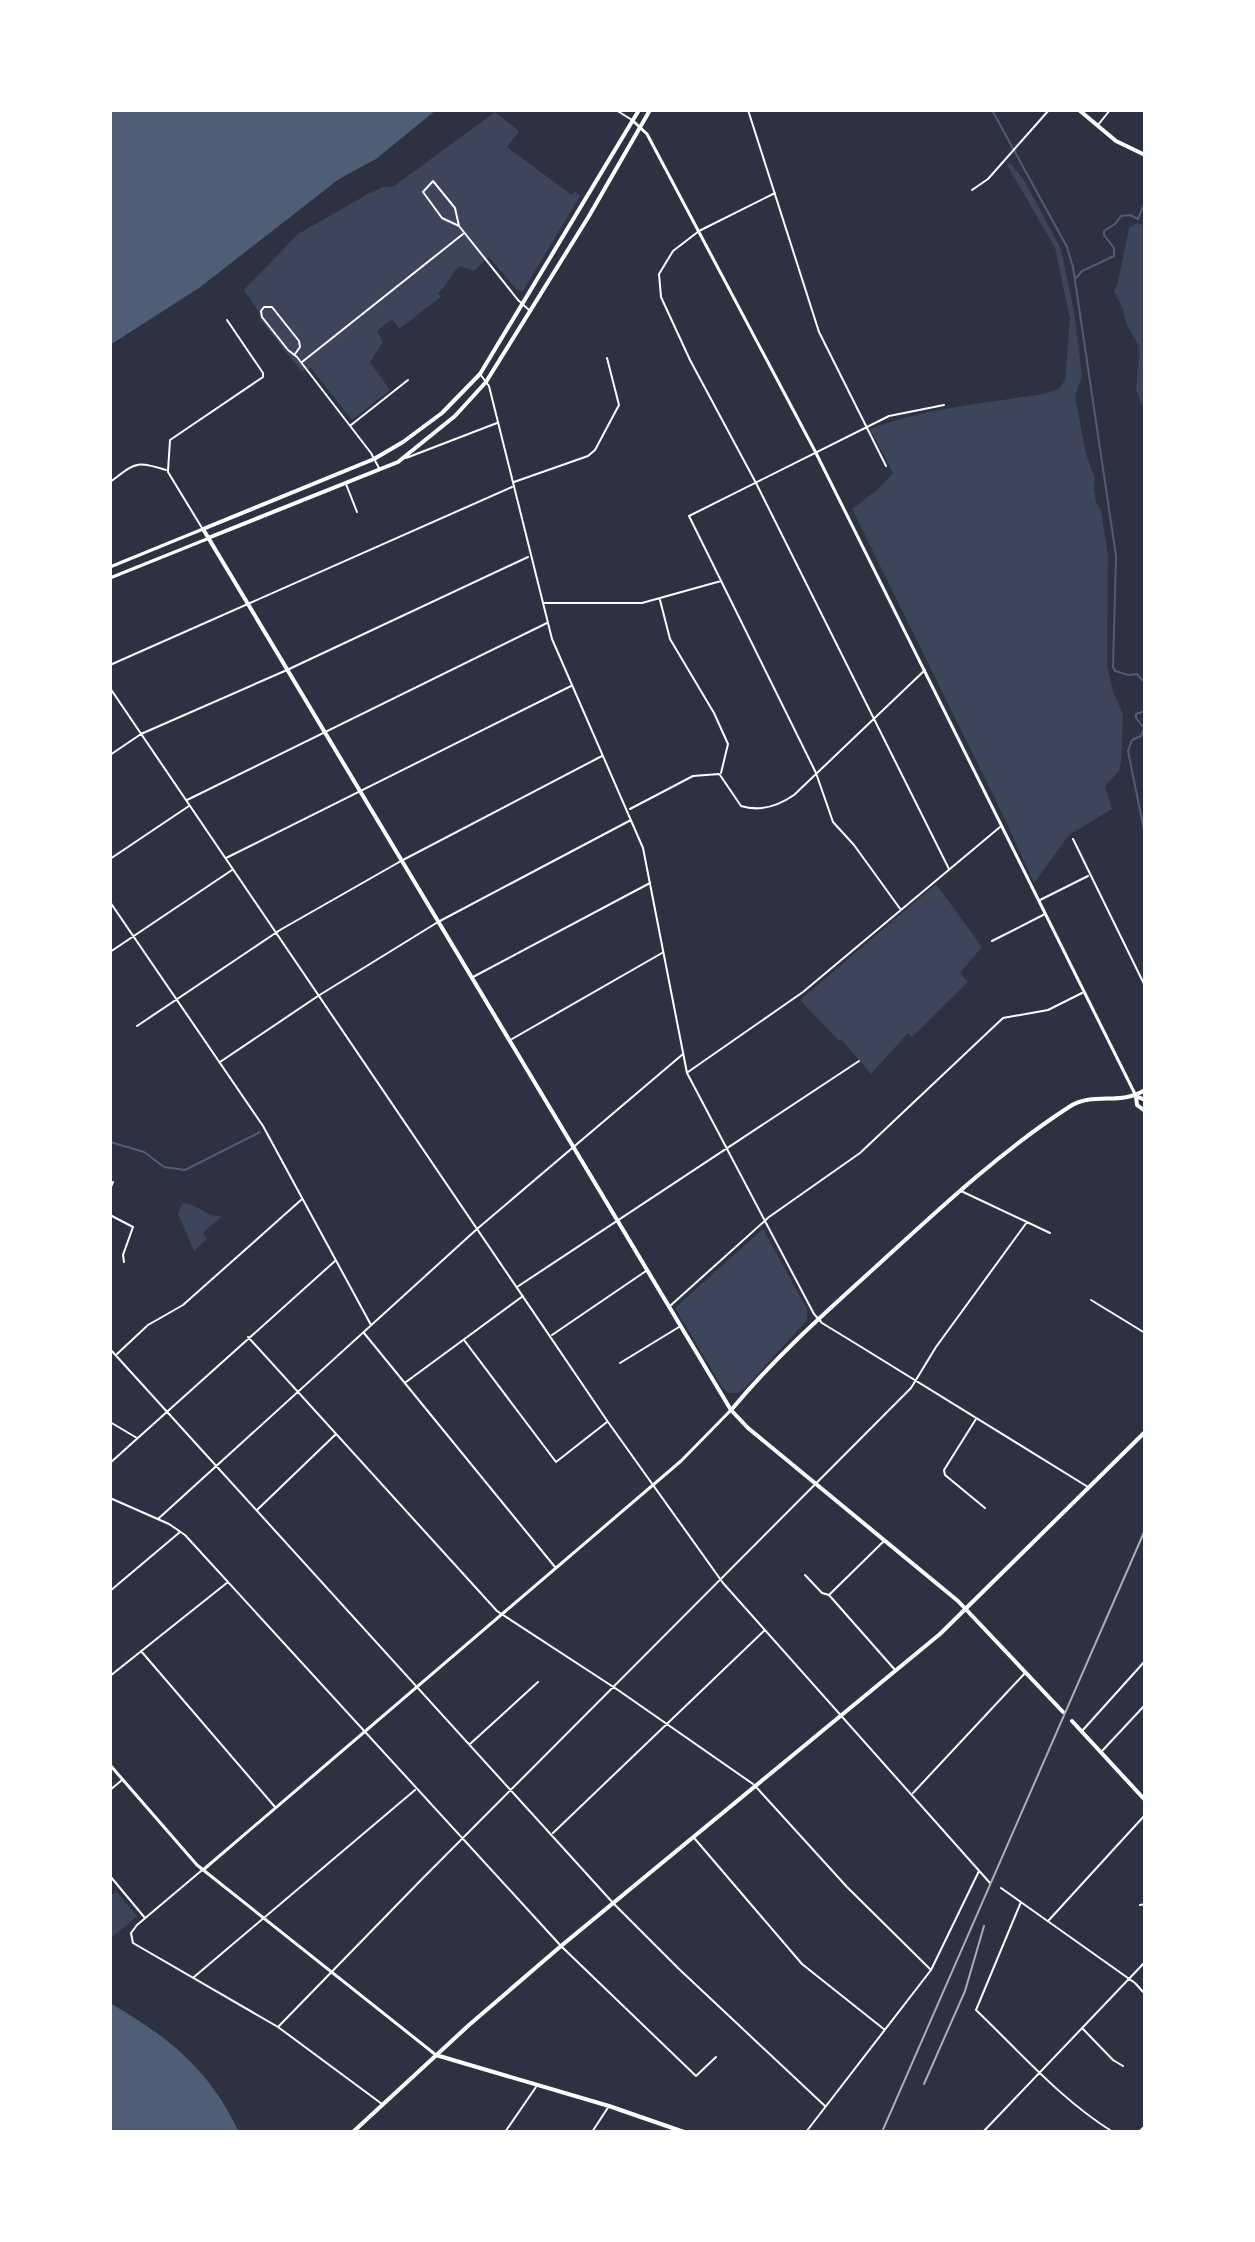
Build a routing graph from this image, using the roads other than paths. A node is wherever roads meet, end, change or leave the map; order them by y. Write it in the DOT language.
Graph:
graph roads {
  1 [pos="616,110"];
  2 [pos="639,110"];
  3 [pos="650,110"];
  4 [pos="748,110"];
  5 [pos="1049,110"];
  6 [pos="1079,110"];
  7 [pos="1110,110"];
  8 [pos="632,120"];
  9 [pos="640,126"];
  10 [pos="1097,126"];
  11 [pos="1145,155"];
  12 [pos="972,190"];
  13 [pos="775,193"];
  14 [pos="459,226"];
  15 [pos="699,231"];
  16 [pos="465,233"];
  17 [pos="522,304"];
  18 [pos="530,311"];
  19 [pos="227,320"];
  20 [pos="295,354"];
  21 [pos="607,358"];
  22 [pos="301,363"];
  23 [pos="480,374"];
  24 [pos="408,380"];
  25 [pos="486,382"];
  26 [pos="944,405"];
  27 [pos="498,423"];
  28 [pos="351,426"];
  29 [pos="866,428"];
  30 [pos="816,453"];
  31 [pos="374,459"];
  32 [pos="398,462"];
  33 [pos="886,466"];
  34 [pos="379,469"];
  35 [pos="168,471"];
  36 [pos="110,482"];
  37 [pos="345,483"];
  38 [pos="756,483"];
  39 [pos="513,485"];
  40 [pos="357,512"];
  41 [pos="203,529"];
  42 [pos="208,538"];
  43 [pos="530,556"];
  44 [pos="110,567"];
  45 [pos="110,578"];
  46 [pos="721,581"];
  47 [pos="660,600"];
  48 [pos="541,603"];
  49 [pos="248,606"];
  50 [pos="547,623"];
  51 [pos="110,665"];
  52 [pos="287,670"];
  53 [pos="925,670"];
  54 [pos="572,686"];
  55 [pos="110,688"];
  56 [pos="873,719"];
  57 [pos="324,733"];
  58 [pos="141,734"];
  59 [pos="110,755"];
  60 [pos="604,755"];
  61 [pos="816,773"];
  62 [pos="720,775"];
  63 [pos="360,792"];
  64 [pos="186,801"];
  65 [pos="189,806"];
  66 [pos="628,810"];
  67 [pos="632,819"];
  68 [pos="1002,825"];
  69 [pos="1073,839"];
  70 [pos="110,859"];
  71 [pos="226,859"];
  72 [pos="401,861"];
  73 [pos="233,869"];
  74 [pos="949,869"];
  75 [pos="1090,875"];
  76 [pos="650,883"];
  77 [pos="1039,901"];
  78 [pos="110,902"];
  79 [pos="901,910"];
  80 [pos="1046,913"];
  81 [pos="438,922"];
  82 [pos="276,932"];
  83 [pos="134,936"];
  84 [pos="992,941"];
  85 [pos="110,952"];
  86 [pos="663,952"];
  87 [pos="472,978"];
  88 [pos="1145,986"];
  89 [pos="1085,992"];
  90 [pos="318,996"];
  91 [pos="176,999"];
  92 [pos="137,1026"];
  93 [pos="510,1040"];
  94 [pos="683,1054"];
  95 [pos="859,1061"];
  96 [pos="219,1063"];
  97 [pos="687,1073"];
  98 [pos="1145,1090"];
  99 [pos="1136,1096"];
  100 [pos="1145,1100"];
  101 [pos="1145,1111"];
  102 [pos="573,1148"];
  103 [pos="726,1148"];
  104 [pos="113,1182"];
  105 [pos="110,1189"];
  106 [pos="960,1191"];
  107 [pos="303,1198"];
  108 [pos="110,1215"];
  109 [pos="618,1221"];
  110 [pos="765,1221"];
  111 [pos="1027,1222"];
  112 [pos="477,1229"];
  113 [pos="1050,1233"];
  114 [pos="336,1260"];
  115 [pos="124,1262"];
  116 [pos="647,1270"];
  117 [pos="517,1287"];
  118 [pos="523,1296"];
  119 [pos="1091,1300"];
  120 [pos="669,1307"];
  121 [pos="818,1319"];
  122 [pos="371,1325"];
  123 [pos="680,1326"];
  124 [pos="363,1332"];
  125 [pos="1145,1333"];
  126 [pos="550,1336"];
  127 [pos="248,1337"];
  128 [pos="464,1340"];
  129 [pos="110,1349"];
  130 [pos="116,1355"];
  131 [pos="620,1363"];
  132 [pos="915,1381"];
  133 [pos="405,1383"];
  134 [pos="298,1392"];
  135 [pos="731,1410"];
  136 [pos="167,1412"];
  137 [pos="977,1418"];
  138 [pos="110,1422"];
  139 [pos="608,1422"];
  140 [pos="1145,1432"];
  141 [pos="336,1434"];
  142 [pos="138,1438"];
  143 [pos="110,1463"];
  144 [pos="216,1466"];
  145 [pos="815,1483"];
  146 [pos="652,1486"];
  147 [pos="1089,1488"];
  148 [pos="110,1498"];
  149 [pos="985,1508"];
  150 [pos="256,1511"];
  151 [pos="157,1520"];
  152 [pos="180,1532"];
  153 [pos="885,1540"];
  154 [pos="555,1568"];
  155 [pos="805,1575"];
  156 [pos="720,1579"];
  157 [pos="228,1582"];
  158 [pos="110,1591"];
  159 [pos="829,1595"];
  160 [pos="968,1610"];
  161 [pos="502,1615"];
  162 [pos="765,1630"];
  163 [pos="141,1651"];
  164 [pos="1145,1661"];
  165 [pos="897,1672"];
  166 [pos="1026,1672"];
  167 [pos="110,1676"];
  168 [pos="538,1682"];
  169 [pos="416,1687"];
  170 [pos="614,1687"];
  171 [pos="1145,1705"];
  172 [pos="1063,1712"];
  173 [pos="842,1716"];
  174 [pos="1072,1721"];
  175 [pos="666,1723"];
  176 [pos="1081,1731"];
  177 [pos="364,1732"];
  178 [pos="469,1745"];
  179 [pos="1101,1752"];
  180 [pos="110,1765"];
  181 [pos="123,1779"];
  182 [pos="756,1787"];
  183 [pos="416,1789"];
  184 [pos="110,1790"];
  185 [pos="510,1790"];
  186 [pos="912,1794"];
  187 [pos="1145,1800"];
  188 [pos="275,1807"];
  189 [pos="1145,1815"];
  190 [pos="552,1834"];
  191 [pos="694,1838"];
  192 [pos="462,1840"];
  193 [pos="203,1870"];
  194 [pos="979,1871"];
  195 [pos="110,1876"];
  196 [pos="990,1883"];
  197 [pos="1001,1888"];
  198 [pos="1021,1902"];
  199 [pos="614,1904"];
  200 [pos="1145,1904"];
  201 [pos="1140,1905"];
  202 [pos="145,1918"];
  203 [pos="264,1919"];
  204 [pos="1048,1920"];
  205 [pos="561,1946"];
  206 [pos="1145,1962"];
  207 [pos="931,1970"];
  208 [pos="330,1972"];
  209 [pos="193,1978"];
  210 [pos="1129,1979"];
  211 [pos="1145,1994"];
  212 [pos="278,2027"];
  213 [pos="1082,2028"];
  214 [pos="886,2030"];
  215 [pos="436,2055"];
  216 [pos="716,2057"];
  217 [pos="1123,2066"];
  218 [pos="1040,2073"];
  219 [pos="538,2085"];
  220 [pos="383,2105"];
  221 [pos="609,2106"];
  222 [pos="825,2106"];
  223 [pos="1145,2126"];
  224 [pos="666,2128"];
  225 [pos="353,2132"];
  226 [pos="505,2132"];
  227 [pos="592,2132"];
  228 [pos="684,2132"];
  229 [pos="806,2132"];
  230 [pos="983,2132"];
  231 [pos="1113,2132"];
  232 [pos="1139,2132"];
  1 -- 8 [label="street"];
  2 -- 8 [label="main road"];
  3 -- 9 [label="main road"];
  4 -- 13 [label="street"];
  5 -- 12 [label="street"];
  6 -- 10 [label="main road"];
  7 -- 10 [label="street"];
  8 -- 9 [label="street"];
  8 -- 17 [label="main road"];
  9 -- 15 [label="street"];
  9 -- 18 [label="main road"];
  10 -- 11 [label="main road"];
  13 -- 15 [label="street"];
  13 -- 29 [label="street"];
  14 -- 14 [label="street"];
  14 -- 16 [label="street"];
  15 -- 30 [label="street"];
  15 -- 38 [label="street"];
  16 -- 17 [label="street"];
  16 -- 22 [label="street"];
  17 -- 18 [label="street"];
  17 -- 23 [label="main road"];
  18 -- 25 [label="main road"];
  19 -- 35 [label="street"];
  20 -- 20 [label="street"];
  20 -- 22 [label="street"];
  21 -- 39 [label="street"];
  22 -- 28 [label="street"];
  23 -- 25 [label="street"];
  23 -- 31 [label="main road"];
  24 -- 28 [label="street"];
  25 -- 27 [label="street"];
  25 -- 32 [label="main road"];
  26 -- 29 [label="street"];
  27 -- 32 [label="street"];
  27 -- 39 [label="street"];
  28 -- 31 [label="street"];
  29 -- 30 [label="street"];
  29 -- 33 [label="street"];
  30 -- 38 [label="street"];
  30 -- 53 [label="street"];
  31 -- 34 [label="street"];
  31 -- 41 [label="main road"];
  32 -- 34 [label="main road"];
  34 -- 37 [label="main road"];
  35 -- 36 [label="street"];
  35 -- 41 [label="street"];
  37 -- 40 [label="street"];
  37 -- 42 [label="main road"];
  38 -- 46 [label="street"];
  38 -- 56 [label="street"];
  39 -- 43 [label="street"];
  39 -- 49 [label="street"];
  41 -- 42 [label="main road"];
  41 -- 44 [label="street"];
  42 -- 45 [label="street"];
  42 -- 49 [label="main road"];
  43 -- 48 [label="street"];
  43 -- 52 [label="street"];
  46 -- 47 [label="street"];
  46 -- 61 [label="street"];
  47 -- 48 [label="street"];
  47 -- 62 [label="street"];
  48 -- 50 [label="street"];
  49 -- 51 [label="street"];
  49 -- 52 [label="main road"];
  50 -- 54 [label="street"];
  50 -- 57 [label="street"];
  52 -- 57 [label="main road"];
  52 -- 58 [label="street"];
  53 -- 56 [label="street"];
  53 -- 68 [label="street"];
  54 -- 60 [label="street"];
  54 -- 63 [label="street"];
  55 -- 58 [label="street"];
  56 -- 61 [label="street"];
  56 -- 74 [label="street"];
  57 -- 63 [label="main road"];
  57 -- 64 [label="street"];
  58 -- 59 [label="street"];
  58 -- 64 [label="street"];
  60 -- 66 [label="street"];
  60 -- 72 [label="street"];
  61 -- 62 [label="street"];
  61 -- 79 [label="street"];
  62 -- 66 [label="street"];
  63 -- 71 [label="street"];
  63 -- 72 [label="main road"];
  64 -- 65 [label="street"];
  65 -- 70 [label="street"];
  65 -- 71 [label="street"];
  66 -- 67 [label="street"];
  67 -- 76 [label="street"];
  67 -- 81 [label="street"];
  68 -- 74 [label="street"];
  68 -- 77 [label="street"];
  69 -- 75 [label="street"];
  71 -- 73 [label="street"];
  72 -- 81 [label="main road"];
  72 -- 82 [label="street"];
  73 -- 82 [label="street"];
  73 -- 83 [label="street"];
  74 -- 79 [label="street"];
  75 -- 77 [label="street"];
  75 -- 88 [label="street"];
  76 -- 86 [label="street"];
  76 -- 87 [label="street"];
  77 -- 80 [label="street"];
  78 -- 83 [label="street"];
  79 -- 97 [label="street"];
  80 -- 84 [label="street"];
  80 -- 89 [label="street"];
  81 -- 87 [label="main road"];
  81 -- 90 [label="street"];
  82 -- 90 [label="street"];
  82 -- 91 [label="street"];
  83 -- 85 [label="street"];
  83 -- 91 [label="street"];
  86 -- 93 [label="street"];
  86 -- 94 [label="street"];
  87 -- 93 [label="main road"];
  89 -- 99 [label="street"];
  89 -- 110 [label="street"];
  90 -- 96 [label="street"];
  90 -- 112 [label="street"];
  91 -- 92 [label="street"];
  91 -- 96 [label="street"];
  93 -- 102 [label="main road"];
  94 -- 97 [label="street"];
  94 -- 102 [label="street"];
  95 -- 103 [label="street"];
  96 -- 107 [label="street"];
  97 -- 103 [label="street"];
  98 -- 99 [label="main road"];
  99 -- 100 [label="main road"];
  99 -- 101 [label="main road"];
  99 -- 106 [label="main road"];
  102 -- 109 [label="main road"];
  102 -- 112 [label="street"];
  103 -- 109 [label="street"];
  103 -- 110 [label="street"];
  104 -- 105 [label="street"];
  106 -- 111 [label="street"];
  106 -- 121 [label="main road"];
  107 -- 114 [label="street"];
  107 -- 130 [label="street"];
  108 -- 115 [label="street"];
  109 -- 116 [label="main road"];
  109 -- 117 [label="street"];
  110 -- 120 [label="street"];
  110 -- 121 [label="street"];
  111 -- 113 [label="street"];
  111 -- 132 [label="street"];
  112 -- 117 [label="street"];
  112 -- 122 [label="street"];
  114 -- 122 [label="street"];
  114 -- 127 [label="street"];
  116 -- 120 [label="main road"];
  116 -- 126 [label="street"];
  117 -- 118 [label="street"];
  118 -- 126 [label="street"];
  118 -- 128 [label="street"];
  119 -- 125 [label="street"];
  120 -- 123 [label="main road"];
  121 -- 132 [label="street"];
  121 -- 135 [label="main road"];
  122 -- 124 [label="street"];
  123 -- 131 [label="street"];
  123 -- 135 [label="main road"];
  124 -- 133 [label="street"];
  124 -- 134 [label="street"];
  126 -- 139 [label="street"];
  127 -- 134 [label="street"];
  127 -- 136 [label="street"];
  128 -- 133 [label="street"];
  128 -- 139 [label="street"];
  129 -- 130 [label="street"];
  130 -- 136 [label="street"];
  132 -- 137 [label="street"];
  132 -- 145 [label="street"];
  133 -- 154 [label="street"];
  134 -- 141 [label="street"];
  134 -- 144 [label="street"];
  135 -- 145 [label="main road"];
  135 -- 146 [label="street"];
  136 -- 142 [label="street"];
  136 -- 144 [label="street"];
  137 -- 147 [label="street"];
  137 -- 149 [label="street"];
  138 -- 142 [label="street"];
  139 -- 146 [label="street"];
  140 -- 147 [label="main road"];
  141 -- 150 [label="street"];
  141 -- 161 [label="street"];
  142 -- 143 [label="street"];
  144 -- 150 [label="street"];
  144 -- 151 [label="street"];
  145 -- 153 [label="main road"];
  145 -- 156 [label="street"];
  146 -- 154 [label="street"];
  146 -- 156 [label="street"];
  147 -- 160 [label="main road"];
  148 -- 151 [label="street"];
  150 -- 169 [label="street"];
  151 -- 152 [label="street"];
  152 -- 157 [label="street"];
  152 -- 158 [label="street"];
  153 -- 159 [label="street"];
  153 -- 160 [label="main road"];
  154 -- 161 [label="street"];
  155 -- 159 [label="street"];
  156 -- 162 [label="street"];
  156 -- 170 [label="street"];
  157 -- 163 [label="street"];
  157 -- 177 [label="street"];
  159 -- 165 [label="street"];
  160 -- 165 [label="main road"];
  160 -- 166 [label="main road"];
  161 -- 169 [label="street"];
  161 -- 170 [label="street"];
  162 -- 173 [label="street"];
  162 -- 175 [label="street"];
  163 -- 167 [label="street"];
  163 -- 188 [label="street"];
  164 -- 176 [label="street"];
  165 -- 173 [label="main road"];
  166 -- 172 [label="main road"];
  166 -- 186 [label="street"];
  168 -- 178 [label="street"];
  169 -- 177 [label="street"];
  169 -- 178 [label="street"];
  170 -- 175 [label="street"];
  170 -- 185 [label="street"];
  171 -- 179 [label="street"];
  173 -- 182 [label="main road"];
  173 -- 186 [label="street"];
  174 -- 176 [label="main road"];
  175 -- 182 [label="street"];
  175 -- 190 [label="street"];
  176 -- 179 [label="main road"];
  177 -- 183 [label="street"];
  177 -- 188 [label="street"];
  178 -- 185 [label="street"];
  179 -- 187 [label="main road"];
  180 -- 181 [label="street"];
  181 -- 184 [label="street"];
  181 -- 193 [label="street"];
  182 -- 191 [label="main road"];
  182 -- 207 [label="street"];
  183 -- 192 [label="street"];
  183 -- 203 [label="street"];
  185 -- 190 [label="street"];
  185 -- 192 [label="street"];
  186 -- 194 [label="street"];
  188 -- 193 [label="street"];
  189 -- 204 [label="street"];
  190 -- 199 [label="street"];
  191 -- 199 [label="main road"];
  191 -- 214 [label="street"];
  192 -- 205 [label="street"];
  192 -- 208 [label="street"];
  193 -- 202 [label="street"];
  193 -- 203 [label="street"];
  194 -- 196 [label="street"];
  194 -- 207 [label="street"];
  195 -- 202 [label="street"];
  197 -- 198 [label="street"];
  198 -- 204 [label="street"];
  198 -- 218 [label="street"];
  199 -- 205 [label="main road"];
  199 -- 222 [label="street"];
  200 -- 201 [label="street"];
  202 -- 209 [label="street"];
  203 -- 208 [label="street"];
  203 -- 209 [label="street"];
  204 -- 210 [label="street"];
  205 -- 215 [label="main road"];
  205 -- 216 [label="street"];
  206 -- 210 [label="street"];
  207 -- 214 [label="street"];
  208 -- 212 [label="street"];
  208 -- 215 [label="street"];
  209 -- 212 [label="street"];
  210 -- 211 [label="street"];
  210 -- 213 [label="street"];
  212 -- 220 [label="street"];
  213 -- 217 [label="street"];
  213 -- 218 [label="street"];
  214 -- 222 [label="street"];
  215 -- 219 [label="main road"];
  215 -- 220 [label="main road"];
  218 -- 230 [label="street"];
  218 -- 231 [label="street"];
  219 -- 221 [label="main road"];
  219 -- 226 [label="street"];
  220 -- 225 [label="main road"];
  221 -- 224 [label="main road"];
  221 -- 227 [label="street"];
  222 -- 229 [label="street"];
  223 -- 232 [label="street"];
  224 -- 228 [label="main road"];
}
